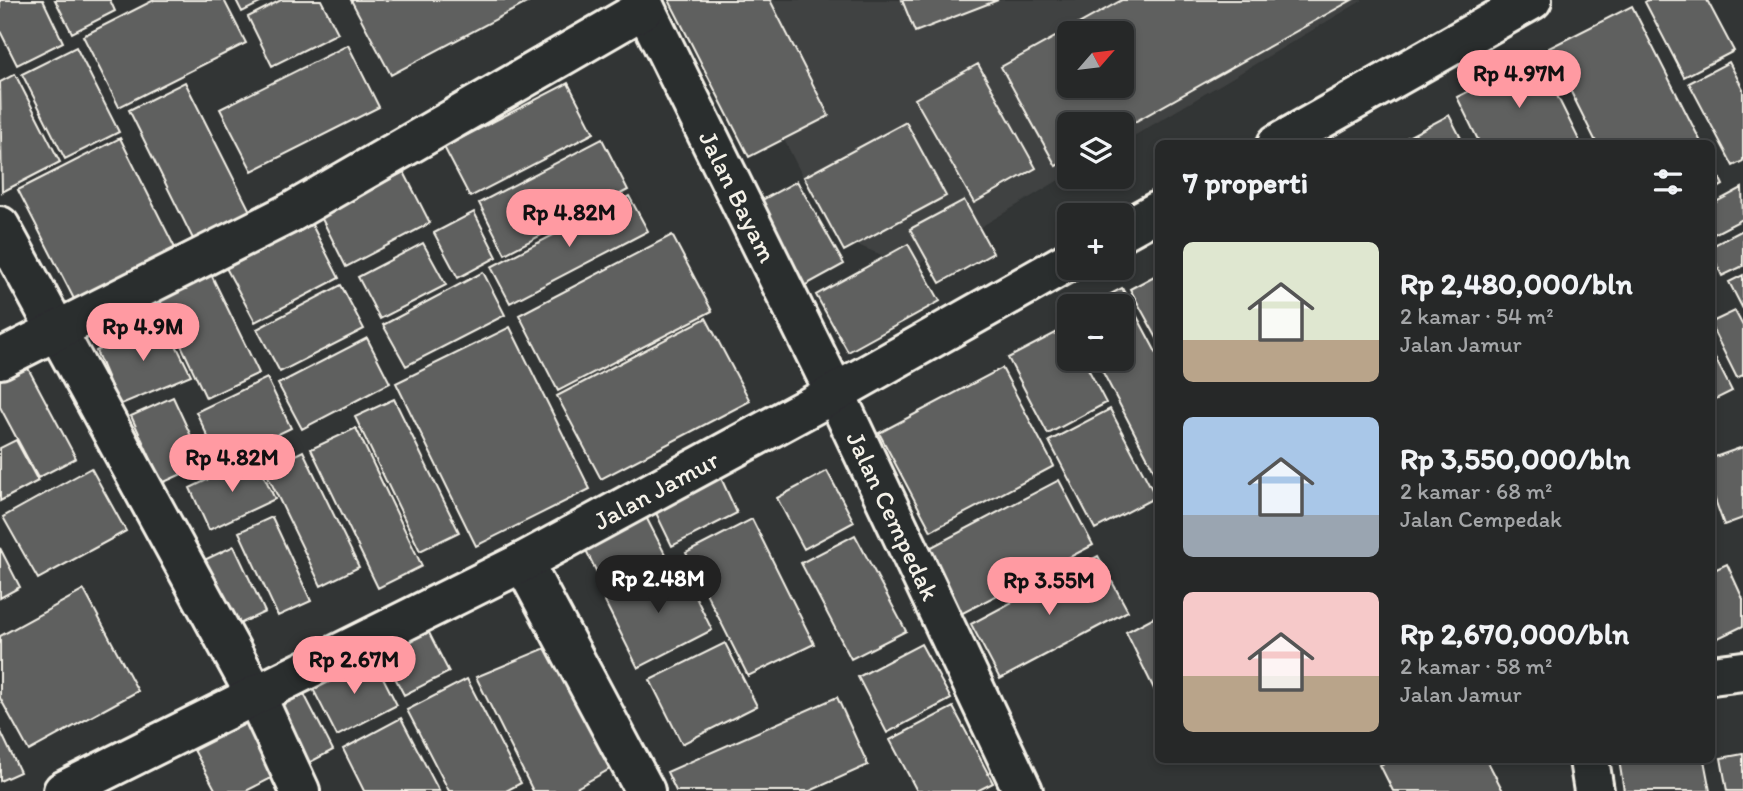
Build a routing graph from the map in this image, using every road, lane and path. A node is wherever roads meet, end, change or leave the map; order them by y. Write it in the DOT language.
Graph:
graph roads {
  1 [pos="1532,0"];
  2 [pos="643,4"];
  3 [pos="1285,140"];
  4 [pos="1155,213"];
  5 [pos="1134,224"];
  6 [pos="0,226"];
  7 [pos="1057,268"];
  8 [pos="58,332"];
  9 [pos="0,359"];
  10 [pos="835,393"];
  11 [pos="523,562"];
  12 [pos="1743,671"];
  13 [pos="1715,675"];
  14 [pos="256,696"];
  15 [pos="1589,763"];
  16 [pos="63,791"];
  17 [pos="300,791"];
  18 [pos="645,791"];
  19 [pos="1023,791"];
  20 [pos="1594,791"];
  1 -- 3 [label="street"];
  2 -- 8 [label="street"];
  2 -- 10 [label="street, Jalan Bayam"];
  4 -- 5 [label="street"];
  6 -- 8 [label="street"];
  7 -- 10 [label="street, Jalan Jamur"];
  8 -- 9 [label="street"];
  8 -- 14 [label="street"];
  10 -- 11 [label="street, Jalan Jamur"];
  10 -- 19 [label="street, Jalan Cempedak"];
  11 -- 14 [label="street, Jalan Jamur"];
  11 -- 18 [label="street"];
  12 -- 13 [label="street"];
  14 -- 16 [label="street, Jalan Jamur"];
  14 -- 17 [label="street"];
  15 -- 20 [label="street"];
}
